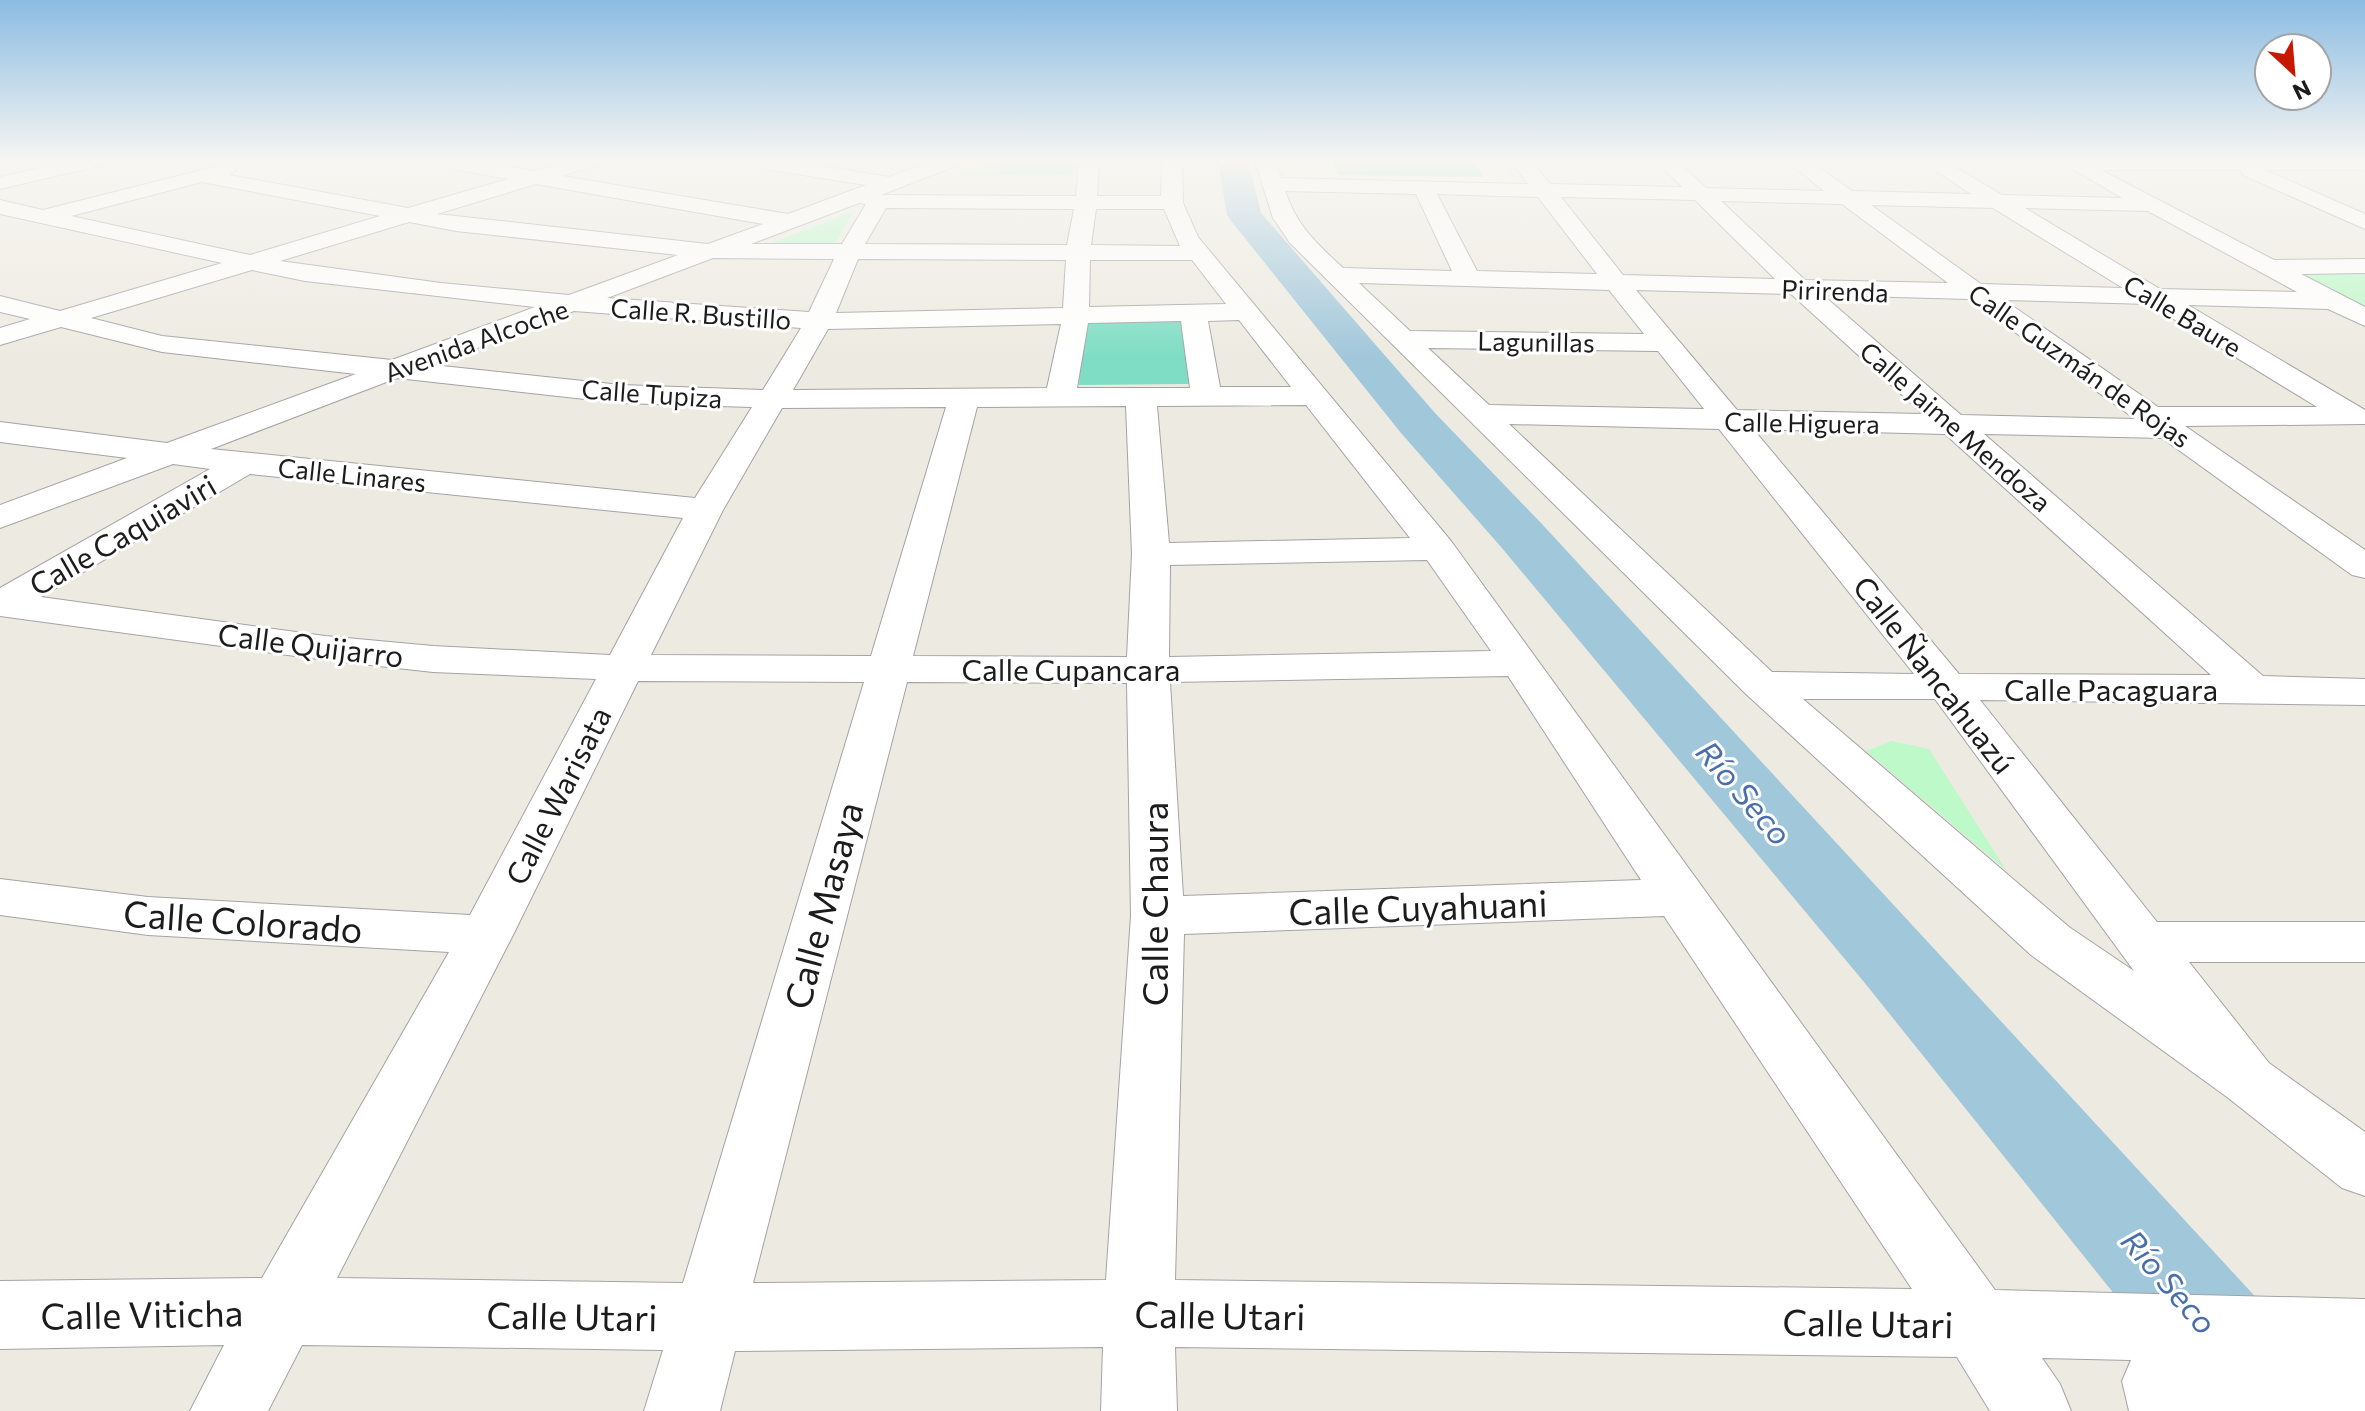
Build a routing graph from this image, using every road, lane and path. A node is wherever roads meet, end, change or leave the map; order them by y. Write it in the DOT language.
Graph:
graph roads {
  1 [pos="84,227"];
  2 [pos="373,227"];
  3 [pos="481,227"];
  4 [pos="773,227"];
  5 [pos="864,227"];
  6 [pos="1082,227"];
  7 [pos="1182,227"];
  8 [pos="1290,227"];
  9 [pos="1443,227"];
  10 [pos="1572,227"];
  11 [pos="1734,227"];
  12 [pos="1887,227"];
  13 [pos="2037,227"];
  14 [pos="2193,227"];
  15 [pos="709,251"];
  16 [pos="849,252"];
  17 [pos="1078,253"];
  18 [pos="1198,253"];
  19 [pos="248,264"];
  20 [pos="2365,266"];
  21 [pos="2269,267"];
  22 [pos="1337,275"];
  23 [pos="1469,279"];
  24 [pos="1616,282"];
  25 [pos="1799,288"];
  26 [pos="1977,293"];
  27 [pos="2153,298"];
  28 [pos="2333,301"];
  29 [pos="577,303"];
  30 [pos="0,304"];
  31 [pos="1246,312"];
  32 [pos="1193,313"];
  33 [pos="1076,316"];
  34 [pos="2365,318"];
  35 [pos="58,320"];
  36 [pos="819,321"];
  37 [pos="0,337"];
  38 [pos="1403,339"];
  39 [pos="1669,343"];
  40 [pos="393,369"];
  41 [pos="1206,396"];
  42 [pos="1311,396"];
  43 [pos="1060,397"];
  44 [pos="1141,397"];
  45 [pos="773,399"];
  46 [pos="964,399"];
  47 [pos="1481,414"];
  48 [pos="2360,417"];
  49 [pos="1731,421"];
  50 [pos="2162,422"];
  51 [pos="1954,423"];
  52 [pos="0,432"];
  53 [pos="166,454"];
  54 [pos="244,463"];
  55 [pos="705,510"];
  56 [pos="0,517"];
  57 [pos="2316,531"];
  58 [pos="2365,532"];
  59 [pos="1438,549"];
  60 [pos="1151,554"];
  61 [pos="2365,567"];
  62 [pos="1,604"];
  63 [pos="1521,663"];
  64 [pos="622,668"];
  65 [pos="887,668"];
  66 [pos="1148,670"];
  67 [pos="1761,685"];
  68 [pos="2250,687"];
  69 [pos="1949,689"];
  70 [pos="2365,692"];
  71 [pos="0,897"];
  72 [pos="1679,897"];
  73 [pos="1158,916"];
  74 [pos="486,935"];
  75 [pos="2140,942"];
  76 [pos="2365,942"];
  77 [pos="2248,1080"];
  78 [pos="2365,1168"];
  79 [pos="284,1311"];
  80 [pos="1139,1313"];
  81 [pos="0,1315"];
  82 [pos="710,1317"];
  83 [pos="1977,1324"];
  84 [pos="2359,1351"];
  85 [pos="2160,1373"];
  86 [pos="228,1411"];
  87 [pos="682,1411"];
  88 [pos="1139,1411"];
  89 [pos="2033,1411"];
  1 -- 19 [label="street, Calle R. Bustillo"];
  2 -- 19 [label="street"];
  3 -- 15 [label="street"];
  4 -- 15 [label="street, Avenida Alcoche"];
  5 -- 16 [label="street, Calle Warisata"];
  6 -- 17 [label="street"];
  7 -- 18 [label="street"];
  8 -- 22 [label="street"];
  9 -- 23 [label="street"];
  10 -- 24 [label="street, Calle Ñancahuazú"];
  11 -- 25 [label="street, Calle Jaime Mendoza"];
  12 -- 26 [label="street, Calle Guzmán de Rojas"];
  13 -- 27 [label="street, Calle Baure"];
  14 -- 21 [label="street"];
  15 -- 16 [label="street"];
  15 -- 29 [label="street, Avenida Alcoche"];
  16 -- 17 [label="street"];
  16 -- 36 [label="street, Calle Warisata"];
  17 -- 18 [label="street"];
  17 -- 33 [label="street"];
  18 -- 31 [label="street"];
  19 -- 29 [label="street, Calle R. Bustillo"];
  19 -- 35 [label="street"];
  20 -- 21 [label="street"];
  21 -- 28 [label="street"];
  22 -- 23 [label="street, Pirirenda"];
  22 -- 38 [label="street"];
  23 -- 24 [label="street, Pirirenda"];
  24 -- 25 [label="street, Pirirenda"];
  24 -- 39 [label="street, Calle Ñancahuazú"];
  25 -- 26 [label="street, Pirirenda"];
  25 -- 51 [label="street, Calle Jaime Mendoza"];
  26 -- 27 [label="street, Pirirenda"];
  26 -- 50 [label="street, Calle Guzmán de Rojas"];
  27 -- 28 [label="street, Pirirenda"];
  27 -- 48 [label="street, Calle Baure"];
  28 -- 34 [label="street"];
  29 -- 36 [label="street, Calle R. Bustillo"];
  29 -- 40 [label="street, Avenida Alcoche"];
  30 -- 35 [label="street, Calle Tupiza"];
  31 -- 32 [label="street, Calle R. Bustillo"];
  31 -- 42 [label="street"];
  32 -- 33 [label="street, Calle R. Bustillo"];
  32 -- 41 [label="street"];
  33 -- 36 [label="street, Calle R. Bustillo"];
  33 -- 43 [label="street"];
  35 -- 37 [label="street"];
  35 -- 40 [label="street, Calle Tupiza"];
  36 -- 45 [label="street, Calle Warisata"];
  38 -- 39 [label="street, Lagunillas"];
  38 -- 47 [label="street"];
  39 -- 49 [label="street, Calle Ñancahuazú"];
  40 -- 45 [label="street, Calle Tupiza"];
  40 -- 53 [label="street, Avenida Alcoche"];
  41 -- 42 [label="street, Calle Tupiza"];
  41 -- 44 [label="street, Calle Tupiza"];
  42 -- 59 [label="street"];
  43 -- 44 [label="street, Calle Tupiza"];
  43 -- 46 [label="street, Calle Tupiza"];
  44 -- 60 [label="street, Calle Chaura"];
  45 -- 46 [label="street, Calle Tupiza"];
  45 -- 55 [label="street, Calle Warisata"];
  46 -- 65 [label="street, Calle Masaya"];
  47 -- 49 [label="street, Calle Higuera"];
  47 -- 67 [label="street"];
  48 -- 50 [label="street, Calle Higuera"];
  49 -- 51 [label="street, Calle Higuera"];
  49 -- 69 [label="street, Calle Ñancahuazú"];
  50 -- 51 [label="street, Calle Higuera"];
  50 -- 57 [label="street, Calle Guzmán de Rojas"];
  51 -- 68 [label="street, Calle Jaime Mendoza"];
  52 -- 53 [label="street, Calle Linares"];
  53 -- 54 [label="street, Calle Linares"];
  53 -- 56 [label="street, Avenida Alcoche"];
  54 -- 55 [label="street, Calle Linares"];
  54 -- 62 [label="street, Calle Caquiaviri"];
  55 -- 64 [label="street, Calle Warisata"];
  57 -- 58 [label="street"];
  57 -- 61 [label="street, Calle Guzmán de Rojas"];
  59 -- 60 [label="street"];
  59 -- 63 [label="street"];
  60 -- 66 [label="street, Calle Chaura"];
  62 -- 64 [label="street, Calle Quijarro"];
  63 -- 66 [label="street, Calle Cupancara"];
  63 -- 72 [label="street"];
  64 -- 65 [label="street, Calle Cupancara"];
  64 -- 74 [label="street, Calle Warisata"];
  65 -- 66 [label="street, Calle Cupancara"];
  65 -- 82 [label="street, Calle Masaya"];
  66 -- 73 [label="street, Calle Chaura"];
  67 -- 69 [label="street, Calle Pacaguara"];
  67 -- 77 [label="street"];
  68 -- 69 [label="street, Calle Pacaguara"];
  68 -- 70 [label="street, Calle Pacaguara"];
  69 -- 75 [label="street, Calle Ñancahuazú"];
  71 -- 74 [label="street, Calle Colorado"];
  72 -- 73 [label="street, Calle Cuyahuani"];
  72 -- 83 [label="street"];
  73 -- 80 [label="street, Calle Chaura"];
  74 -- 79 [label="street, Calle Warisata"];
  75 -- 76 [label="street"];
  75 -- 77 [label="street, Calle Ñancahuazú"];
  77 -- 78 [label="street, Calle Ñancahuazú"];
  79 -- 81 [label="street, Calle Viticha"];
  79 -- 82 [label="street, Calle Utari"];
  79 -- 86 [label="street, Calle Warisata"];
  80 -- 82 [label="street, Calle Utari"];
  80 -- 83 [label="street, Calle Utari"];
  80 -- 88 [label="street, Calle Chaura"];
  82 -- 87 [label="street, Calle Masaya"];
  83 -- 85 [label="street, Calle Utari"];
  83 -- 89 [label="street"];
  84 -- 85 [label="street, Calle Utari"];
}
